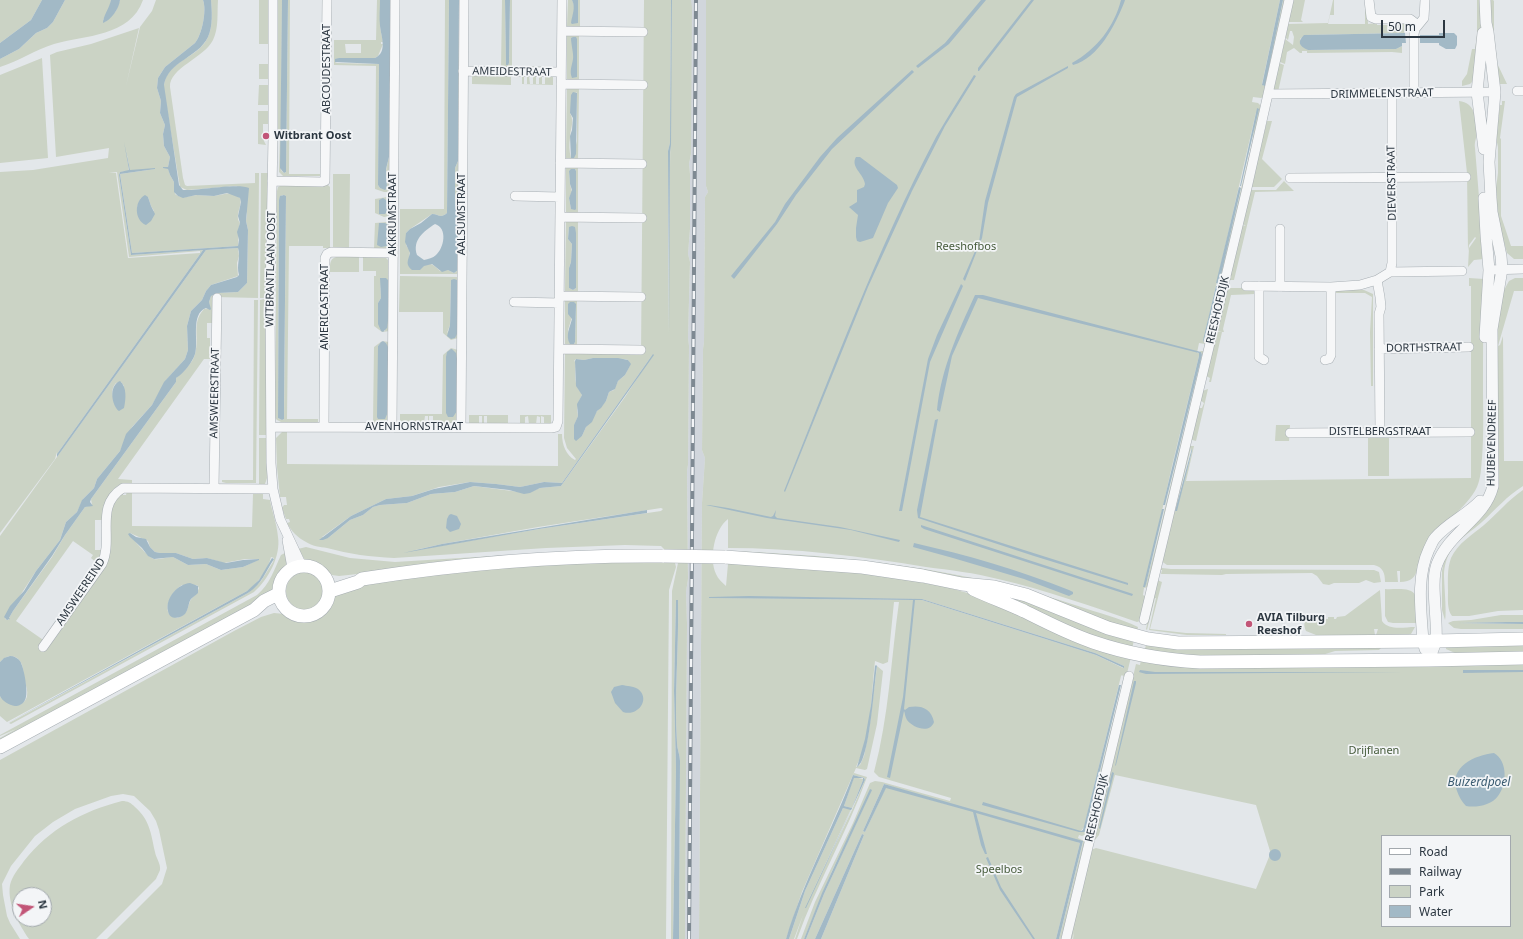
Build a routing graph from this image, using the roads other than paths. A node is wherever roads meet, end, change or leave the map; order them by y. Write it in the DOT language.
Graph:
graph roads {
  1 [pos="273,0"];
  2 [pos="327,0"];
  3 [pos="395,0"];
  4 [pos="464,0"];
  5 [pos="562,0"];
  6 [pos="1289,0"];
  7 [pos="1369,0"];
  8 [pos="1425,0"];
  9 [pos="1485,0"];
  10 [pos="1486,23"];
  11 [pos="1418,25"];
  12 [pos="562,31"];
  13 [pos="643,32"];
  14 [pos="463,71"];
  15 [pos="561,72"];
  16 [pos="561,84"];
  17 [pos="643,85"];
  18 [pos="1477,92"];
  19 [pos="1495,92"];
  20 [pos="1414,93"];
  21 [pos="1269,94"];
  22 [pos="1392,94"];
  23 [pos="560,163"];
  24 [pos="642,164"];
  25 [pos="1392,177"];
  26 [pos="1466,177"];
  27 [pos="1290,178"];
  28 [pos="272,182"];
  29 [pos="515,196"];
  30 [pos="560,197"];
  31 [pos="560,217"];
  32 [pos="642,218"];
  33 [pos="1280,229"];
  34 [pos="393,253"];
  35 [pos="1502,269"];
  36 [pos="1523,269"];
  37 [pos="1490,270"];
  38 [pos="1462,271"];
  39 [pos="1390,272"];
  40 [pos="1377,280"];
  41 [pos="1246,286"];
  42 [pos="1258,286"];
  43 [pos="1280,287"];
  44 [pos="1332,287"];
  45 [pos="641,297"];
  46 [pos="217,298"];
  47 [pos="559,299"];
  48 [pos="514,302"];
  49 [pos="1469,347"];
  50 [pos="559,349"];
  51 [pos="1379,349"];
  52 [pos="641,350"];
  53 [pos="1264,360"];
  54 [pos="1325,360"];
  55 [pos="271,426"];
  56 [pos="324,427"];
  57 [pos="461,427"];
  58 [pos="392,428"];
  59 [pos="1380,432"];
  60 [pos="1470,432"];
  61 [pos="1290,433"];
  62 [pos="214,488"];
  63 [pos="273,489"];
  64 [pos="297,567"];
  65 [pos="962,584"];
  66 [pos="328,586"];
  67 [pos="280,599"];
  68 [pos="1144,620"];
  69 [pos="1523,639"];
  70 [pos="1382,641"];
  71 [pos="1429,641"];
  72 [pos="43,647"];
  73 [pos="1523,658"];
  74 [pos="1382,660"];
  75 [pos="1429,660"];
  76 [pos="1129,676"];
  77 [pos="0,747"];
  78 [pos="1066,939"];
  1 -- 28 [label="street, WITBRANTLAAN OOST"];
  2 -- 28 [label="street, ABCOUDESTRAAT"];
  3 -- 34 [label="street, AKKRUMSTRAAT"];
  4 -- 14 [label="street, AALSUMSTRAAT"];
  5 -- 12 [label="street"];
  6 -- 21 [label="street, REESHOFDIJK"];
  7 -- 11 [label="street"];
  8 -- 11 [label="street"];
  9 -- 10 [label="street, HUIBEVENDREEF"];
  10 -- 18 [label="street, HUIBEVENDREEF"];
  10 -- 19 [label="street, HUIBEVENDREEF"];
  11 -- 20 [label="street"];
  12 -- 13 [label="street"];
  12 -- 15 [label="street"];
  14 -- 15 [label="street, AMEIDESTRAAT"];
  14 -- 57 [label="street, AALSUMSTRAAT"];
  15 -- 16 [label="street"];
  16 -- 17 [label="street"];
  16 -- 23 [label="street"];
  18 -- 19 [label="street, DRIMMELENSTRAAT"];
  18 -- 20 [label="street, DRIMMELENSTRAAT"];
  18 -- 37 [label="street, HUIBEVENDREEF"];
  19 -- 35 [label="street, HUIBEVENDREEF"];
  20 -- 22 [label="street, DRIMMELENSTRAAT"];
  21 -- 22 [label="street, DRIMMELENSTRAAT"];
  21 -- 68 [label="street, REESHOFDIJK"];
  22 -- 25 [label="street, DIEVERSTRAAT"];
  23 -- 24 [label="street"];
  23 -- 30 [label="street"];
  25 -- 26 [label="street"];
  25 -- 27 [label="street"];
  25 -- 39 [label="street, DIEVERSTRAAT"];
  28 -- 55 [label="street, WITBRANTLAAN OOST"];
  29 -- 30 [label="street"];
  30 -- 31 [label="street"];
  31 -- 32 [label="street"];
  31 -- 47 [label="street"];
  33 -- 43 [label="street"];
  34 -- 56 [label="street, AMERICASTRAAT"];
  34 -- 58 [label="street, AKKRUMSTRAAT"];
  35 -- 36 [label="street"];
  35 -- 37 [label="street"];
  35 -- 71 [label="street, HUIBEVENDREEF"];
  37 -- 71 [label="street, HUIBEVENDREEF"];
  38 -- 39 [label="street"];
  39 -- 40 [label="street"];
  40 -- 44 [label="street"];
  40 -- 51 [label="street, DORTHSTRAAT"];
  41 -- 42 [label="street"];
  42 -- 43 [label="street"];
  42 -- 53 [label="street"];
  43 -- 44 [label="street"];
  44 -- 54 [label="street"];
  45 -- 47 [label="street"];
  46 -- 62 [label="street, AMSWEERSTRAAT"];
  47 -- 48 [label="street"];
  47 -- 50 [label="street"];
  49 -- 51 [label="street, DORTHSTRAAT"];
  50 -- 52 [label="street"];
  50 -- 57 [label="street, AVENHORNSTRAAT"];
  51 -- 59 [label="street, DORTHSTRAAT"];
  55 -- 56 [label="street, AVENHORNSTRAAT"];
  55 -- 63 [label="street, WITBRANTLAAN OOST"];
  56 -- 58 [label="street, AVENHORNSTRAAT"];
  57 -- 58 [label="street, AVENHORNSTRAAT"];
  59 -- 60 [label="street, DISTELBERGSTRAAT"];
  59 -- 61 [label="street, DISTELBERGSTRAAT"];
  62 -- 63 [label="street"];
  62 -- 72 [label="street, AMSWEEREIND"];
  63 -- 64 [label="street, WITBRANTLAAN OOST"];
  64 -- 66 [label="main road"];
  64 -- 67 [label="main road"];
  65 -- 66 [label="main road, bridge"];
  65 -- 70 [label="main road"];
  65 -- 74 [label="main road"];
  66 -- 67 [label="main road"];
  67 -- 77 [label="main road"];
  69 -- 71 [label="main road"];
  70 -- 71 [label="main road"];
  70 -- 74 [label="main road"];
  71 -- 75 [label="street, HUIBEVENDREEF"];
  73 -- 75 [label="main road"];
  74 -- 75 [label="main road"];
  76 -- 78 [label="street, REESHOFDIJK"];
}
